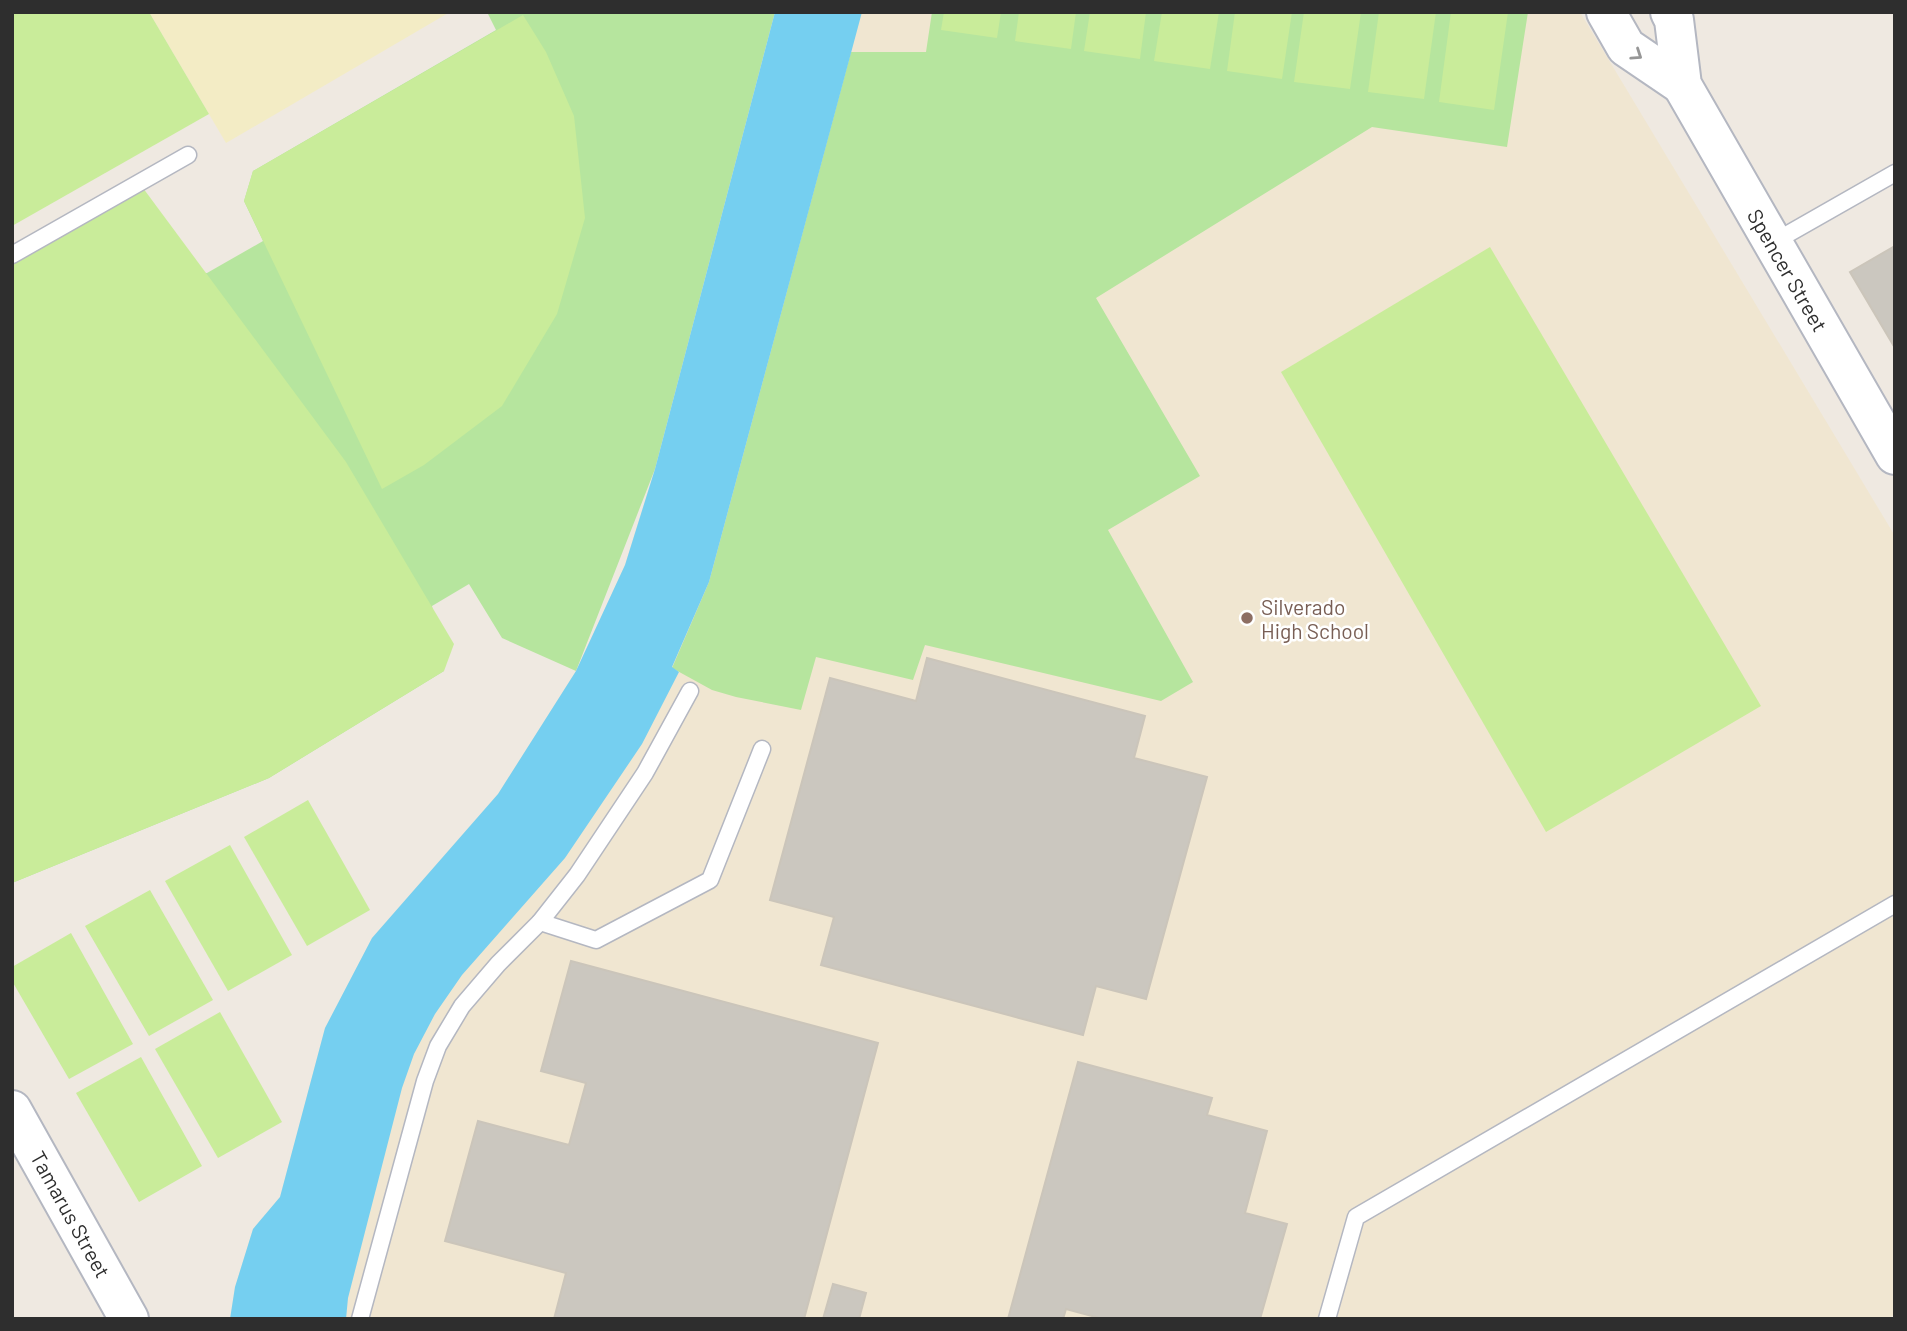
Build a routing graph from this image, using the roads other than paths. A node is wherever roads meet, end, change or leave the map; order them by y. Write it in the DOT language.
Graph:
graph roads {
  1 [pos="1606,12"];
  2 [pos="1670,12"];
  3 [pos="1682,85"];
  4 [pos="188,155"];
  5 [pos="1895,173"];
  6 [pos="1772,243"];
  7 [pos="12,255"];
  8 [pos="1895,455"];
  9 [pos="690,691"];
  10 [pos="762,749"];
  11 [pos="1895,904"];
  12 [pos="540,922"];
  13 [pos="12,1110"];
  14 [pos="130,1319"];
  15 [pos="360,1319"];
  16 [pos="1327,1319"];
  1 -- 3 [label="main road, Spencer Street, one-way"];
  2 -- 3 [label="main road, Spencer Street"];
  3 -- 6 [label="main road, Spencer Street"];
  4 -- 7 [label="lane"];
  5 -- 6 [label="lane"];
  6 -- 8 [label="main road, Spencer Street"];
  9 -- 12 [label="lane"];
  10 -- 12 [label="lane"];
  11 -- 16 [label="lane"];
  12 -- 15 [label="lane"];
  13 -- 14 [label="main road, Tamarus Street"];
}
